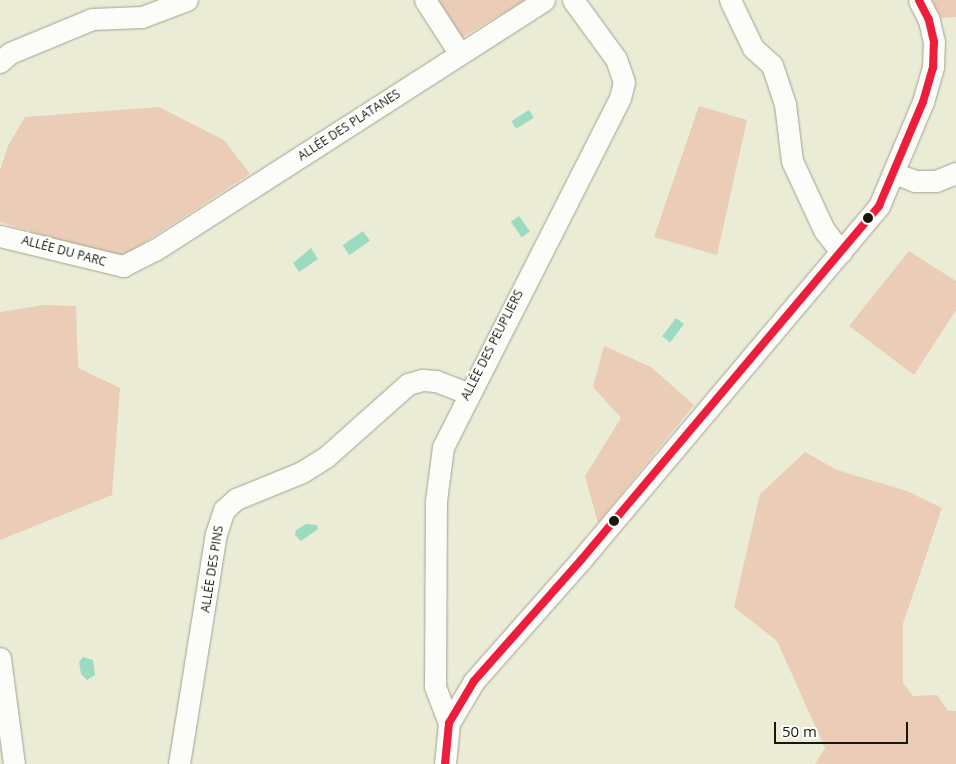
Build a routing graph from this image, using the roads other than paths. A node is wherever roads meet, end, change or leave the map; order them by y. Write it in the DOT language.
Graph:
graph roads {
  1 [pos="187,0"];
  2 [pos="425,0"];
  3 [pos="544,0"];
  4 [pos="573,0"];
  5 [pos="730,0"];
  6 [pos="919,0"];
  7 [pos="460,54"];
  8 [pos="0,62"];
  9 [pos="894,173"];
  10 [pos="956,173"];
  11 [pos="0,236"];
  12 [pos="155,250"];
  13 [pos="841,252"];
  14 [pos="468,393"];
  15 [pos="0,658"];
  16 [pos="449,723"];
  17 [pos="14,764"];
  18 [pos="179,764"];
  19 [pos="445,764"];
  1 -- 8 [label="street"];
  2 -- 7 [label="street"];
  3 -- 7 [label="street, ALLÉE DES PLATANES"];
  4 -- 14 [label="street, ALLÉE DES PEUPLIERS"];
  5 -- 13 [label="street"];
  6 -- 9 [label="street"];
  7 -- 12 [label="street, ALLÉE DES PLATANES"];
  9 -- 10 [label="street"];
  9 -- 13 [label="street"];
  11 -- 12 [label="street, ALLÉE DU PARC"];
  13 -- 16 [label="street"];
  14 -- 16 [label="street, ALLÉE DES PEUPLIERS"];
  14 -- 18 [label="street, ALLÉE DES PINS"];
  15 -- 17 [label="street"];
  16 -- 19 [label="street"];
}
